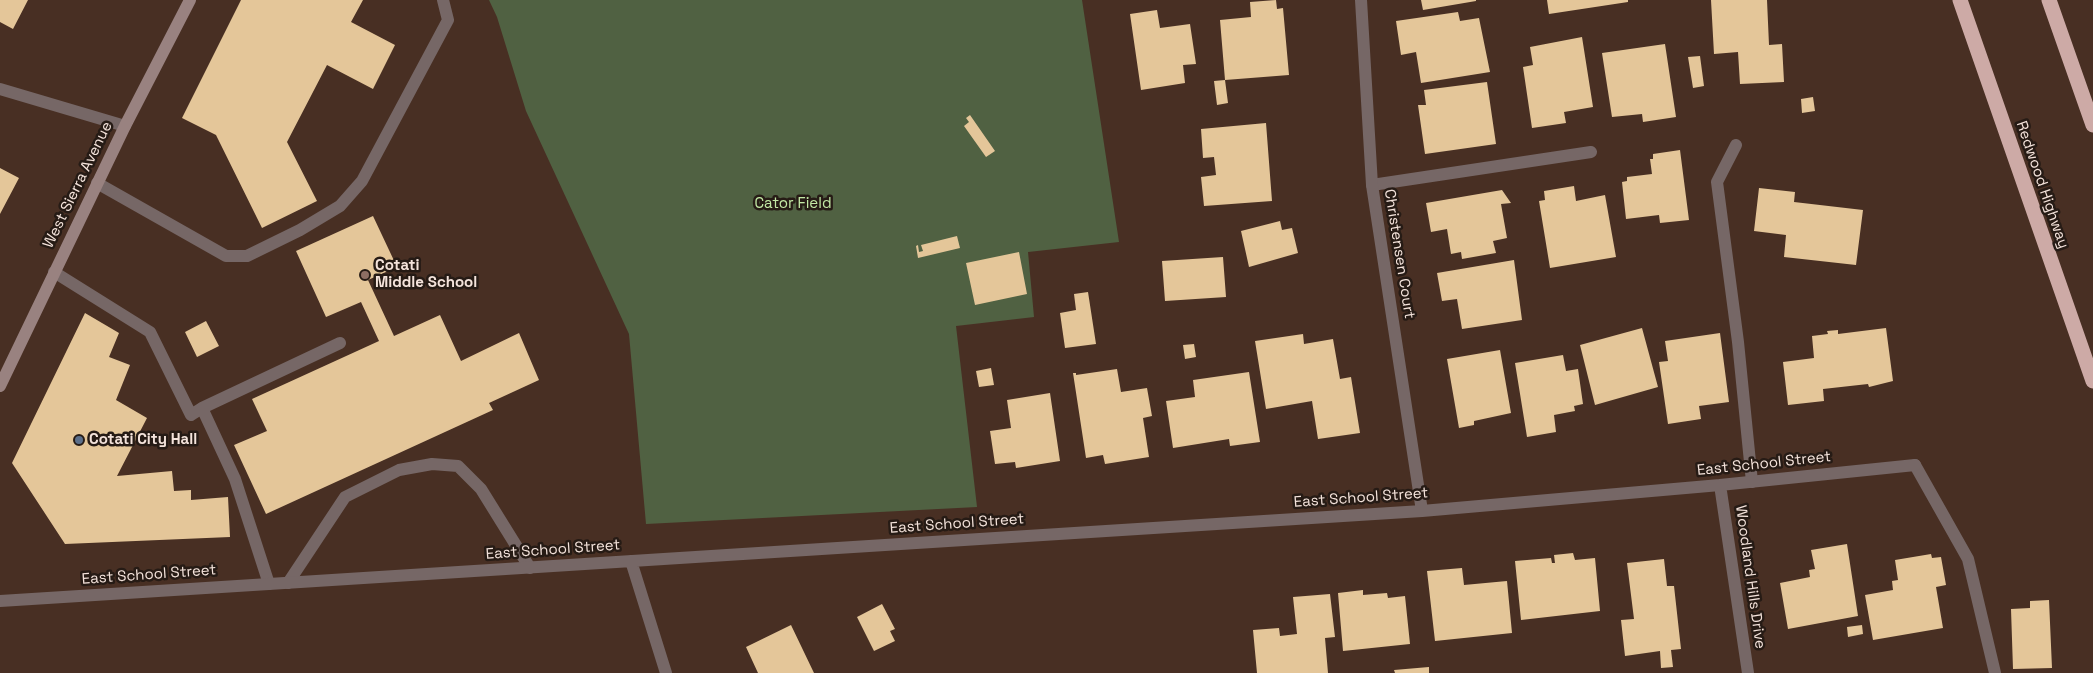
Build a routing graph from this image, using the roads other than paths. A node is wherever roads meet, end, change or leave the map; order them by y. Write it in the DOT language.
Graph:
graph roads {
  1 [pos="190,0"];
  2 [pos="443,0"];
  3 [pos="1361,0"];
  4 [pos="1960,0"];
  5 [pos="2048,0"];
  6 [pos="0,89"];
  7 [pos="2093,125"];
  8 [pos="125,126"];
  9 [pos="1736,145"];
  10 [pos="1591,152"];
  11 [pos="97,184"];
  12 [pos="1372,185"];
  13 [pos="54,272"];
  14 [pos="340,343"];
  15 [pos="2093,381"];
  16 [pos="0,386"];
  17 [pos="202,408"];
  18 [pos="1752,482"];
  19 [pos="1720,485"];
  20 [pos="1422,511"];
  21 [pos="632,561"];
  22 [pos="530,568"];
  23 [pos="288,583"];
  24 [pos="269,584"];
  25 [pos="0,601"];
  26 [pos="666,673"];
  27 [pos="1748,673"];
  28 [pos="1996,673"];
  1 -- 8 [label="main road, West Sierra Avenue"];
  2 -- 11 [label="street"];
  3 -- 12 [label="street, Christensen Court"];
  4 -- 15 [label="highway, Redwood Highway"];
  5 -- 7 [label="highway"];
  6 -- 8 [label="street"];
  8 -- 11 [label="main road, West Sierra Avenue"];
  9 -- 18 [label="street"];
  10 -- 12 [label="street"];
  11 -- 13 [label="main road, West Sierra Avenue"];
  12 -- 20 [label="street, Christensen Court"];
  13 -- 16 [label="main road, West Sierra Avenue"];
  13 -- 17 [label="street"];
  14 -- 17 [label="street"];
  17 -- 24 [label="street"];
  18 -- 19 [label="street, East School Street"];
  18 -- 28 [label="street, East School Street"];
  19 -- 20 [label="street, East School Street"];
  19 -- 27 [label="street, Woodland Hills Drive"];
  20 -- 21 [label="street, East School Street"];
  21 -- 22 [label="street, East School Street"];
  21 -- 26 [label="street"];
  22 -- 23 [label="street, East School Street"];
  22 -- 23 [label="street"];
  23 -- 24 [label="street, East School Street"];
  24 -- 25 [label="street, East School Street"];
}
